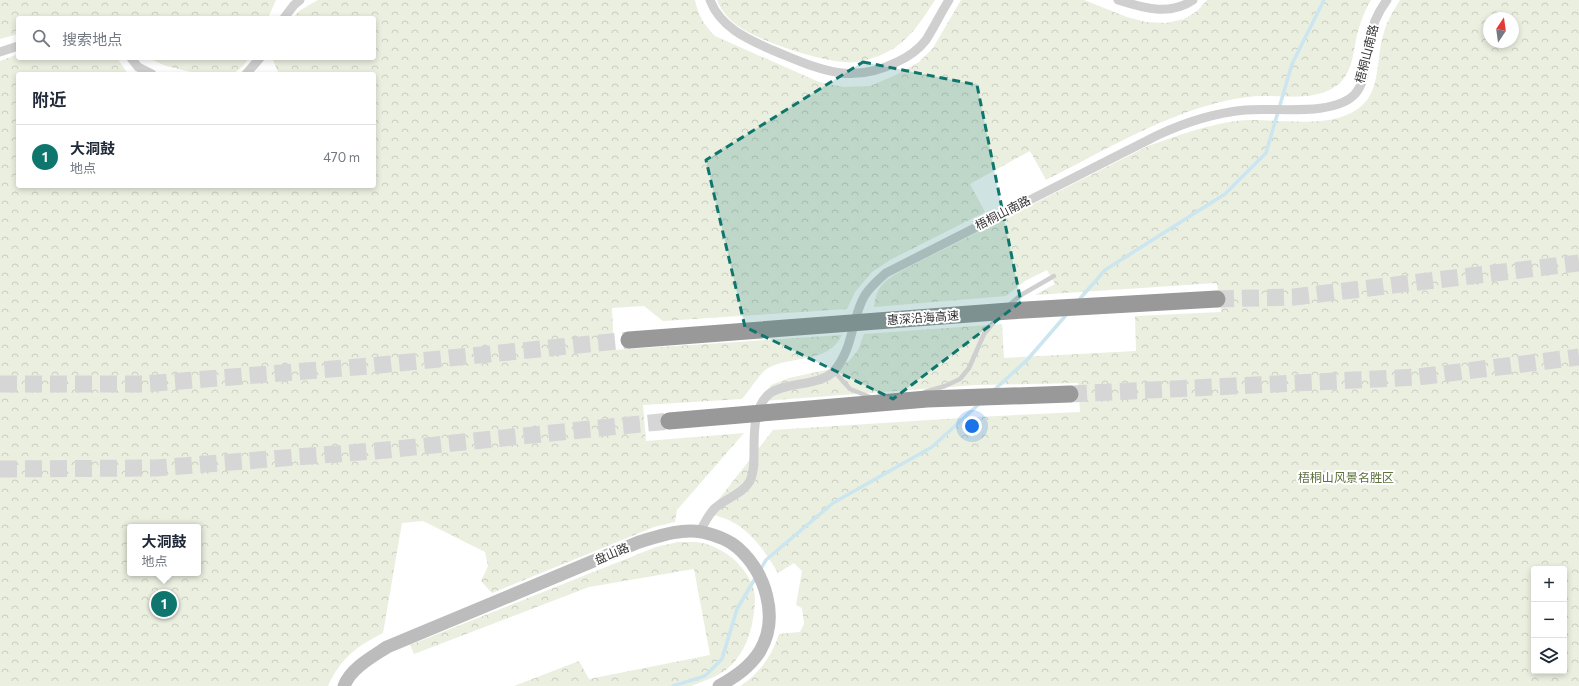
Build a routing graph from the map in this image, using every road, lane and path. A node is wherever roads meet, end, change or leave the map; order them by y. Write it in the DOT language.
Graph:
graph roads {
  1 [pos="300,0"];
  2 [pos="710,0"];
  3 [pos="949,0"];
  4 [pos="1118,0"];
  5 [pos="1193,0"];
  6 [pos="1387,0"];
  7 [pos="286,16"];
  8 [pos="16,47"];
  9 [pos="0,52"];
  10 [pos="133,60"];
  11 [pos="258,60"];
  12 [pos="148,72"];
  13 [pos="248,72"];
  14 [pos="1054,276"];
  15 [pos="1217,299"];
  16 [pos="629,340"];
  17 [pos="834,371"];
  18 [pos="1070,394"];
  19 [pos="668,421"];
  20 [pos="700,532"];
  21 [pos="344,686"];
  22 [pos="719,686"];
  1 -- 7 [label="street"];
  2 -- 3 [label="street"];
  4 -- 5 [label="street"];
  6 -- 17 [label="street, 梧桐山南路"];
  8 -- 9 [label="street"];
  10 -- 12 [label="street"];
  11 -- 13 [label="street"];
  14 -- 17 [label="lane"];
  15 -- 16 [label="highway, 惠深沿海高速, bridge"];
  17 -- 20 [label="street"];
  18 -- 19 [label="highway, bridge"];
  20 -- 21 [label="main road, 盘山路"];
  20 -- 22 [label="main road, 盘山路"];
}
